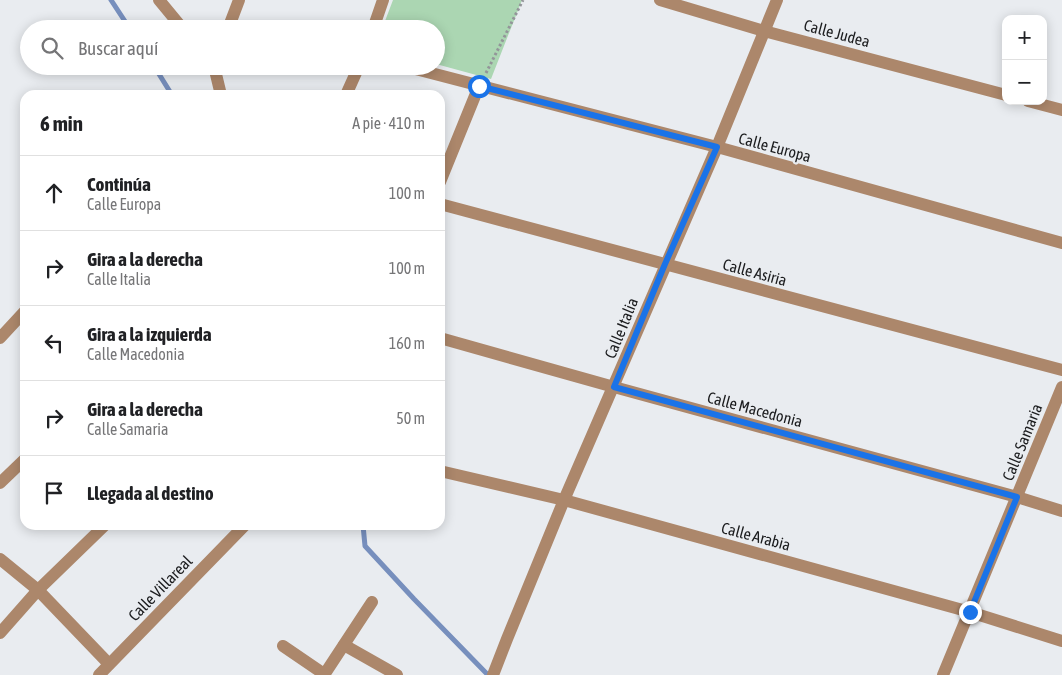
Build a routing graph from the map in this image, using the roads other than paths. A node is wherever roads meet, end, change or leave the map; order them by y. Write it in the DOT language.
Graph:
graph roads {
  1 [pos="159,0"];
  2 [pos="239,0"];
  3 [pos="383,0"];
  4 [pos="660,0"];
  5 [pos="777,0"];
  6 [pos="176,20"];
  7 [pos="231,20"];
  8 [pos="376,20"];
  9 [pos="764,31"];
  10 [pos="216,75"];
  11 [pos="355,75"];
  12 [pos="438,75"];
  13 [pos="479,86"];
  14 [pos="220,90"];
  15 [pos="348,90"];
  16 [pos="1002,94"];
  17 [pos="1043,105"];
  18 [pos="1062,110"];
  19 [pos="717,147"];
  20 [pos="445,170"];
  21 [pos="445,205"];
  22 [pos="1062,243"];
  23 [pos="665,264"];
  24 [pos="20,316"];
  25 [pos="0,338"];
  26 [pos="445,339"];
  27 [pos="1062,370"];
  28 [pos="614,387"];
  29 [pos="1062,387"];
  30 [pos="20,464"];
  31 [pos="445,472"];
  32 [pos="0,483"];
  33 [pos="1017,497"];
  34 [pos="564,500"];
  35 [pos="1062,511"];
  36 [pos="100,530"];
  37 [pos="240,530"];
  38 [pos="0,559"];
  39 [pos="38,590"];
  40 [pos="372,602"];
  41 [pos="970,612"];
  42 [pos="0,633"];
  43 [pos="1062,641"];
  44 [pos="344,645"];
  45 [pos="282,646"];
  46 [pos="109,664"];
  47 [pos="494,672"];
  48 [pos="99,675"];
  49 [pos="324,675"];
  50 [pos="397,675"];
  51 [pos="943,675"];
  1 -- 6 [label="street"];
  2 -- 7 [label="street"];
  3 -- 8 [label="street"];
  4 -- 9 [label="street, Calle Judea"];
  5 -- 9 [label="street, Calle Italia"];
  9 -- 16 [label="street, Calle Judea"];
  9 -- 19 [label="street, Calle Italia"];
  10 -- 14 [label="street"];
  11 -- 15 [label="street"];
  12 -- 13 [label="street, Calle Europa"];
  13 -- 19 [label="street, Calle Europa"];
  13 -- 20 [label="street"];
  17 -- 18 [label="street"];
  19 -- 22 [label="street, Calle Europa"];
  19 -- 23 [label="street, Calle Italia"];
  21 -- 23 [label="street, Calle Asiria"];
  23 -- 27 [label="street, Calle Asiria"];
  23 -- 28 [label="street, Calle Italia"];
  24 -- 25 [label="street"];
  26 -- 28 [label="street, Calle Macedonia"];
  28 -- 33 [label="street, Calle Macedonia"];
  28 -- 34 [label="street, Calle Italia"];
  29 -- 33 [label="street, Calle Samaria"];
  30 -- 32 [label="street"];
  31 -- 34 [label="street, Calle Arabia"];
  33 -- 35 [label="street, Calle Macedonia"];
  33 -- 41 [label="street, Calle Samaria"];
  34 -- 41 [label="street, Calle Arabia"];
  34 -- 47 [label="street, Calle Italia"];
  36 -- 39 [label="street"];
  37 -- 46 [label="street, Calle Villareal"];
  38 -- 39 [label="street"];
  39 -- 42 [label="street"];
  39 -- 46 [label="street"];
  40 -- 44 [label="street"];
  41 -- 43 [label="street, Calle Arabia"];
  41 -- 51 [label="street, Calle Samaria"];
  44 -- 49 [label="street"];
  44 -- 50 [label="street"];
  45 -- 49 [label="street"];
  46 -- 48 [label="street, Calle Villareal"];
}
